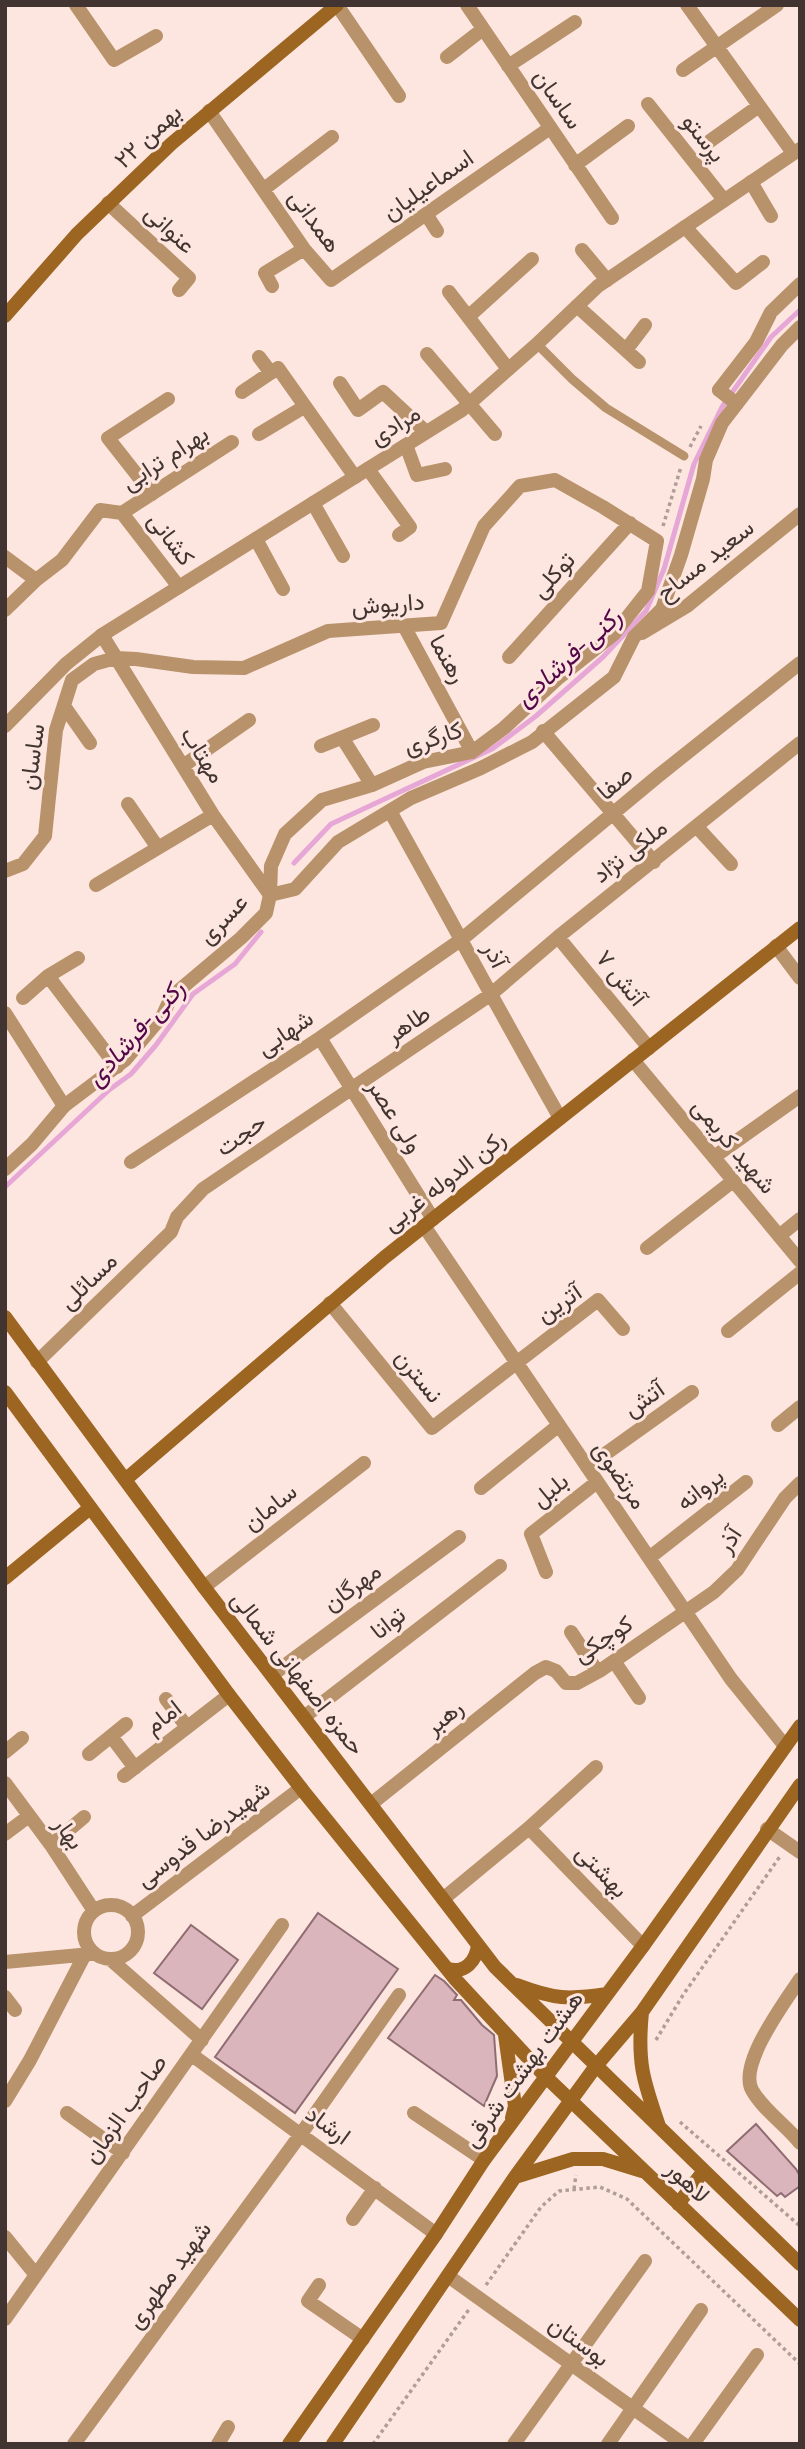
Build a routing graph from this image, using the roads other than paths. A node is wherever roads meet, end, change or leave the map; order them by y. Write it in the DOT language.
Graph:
graph roads {
  1 [pos="76,5"];
  2 [pos="337,5"];
  3 [pos="467,5"];
  4 [pos="687,5"];
  5 [pos="777,5"];
  6 [pos="575,22"];
  7 [pos="482,29"];
  8 [pos="156,36"];
  9 [pos="717,47"];
  10 [pos="447,57"];
  11 [pos="508,66"];
  12 [pos="683,69"];
  13 [pos="399,96"];
  14 [pos="648,104"];
  15 [pos="759,106"];
  16 [pos="209,111"];
  17 [pos="628,126"];
  18 [pos="550,128"];
  19 [pos="332,137"];
  20 [pos="710,141"];
  21 [pos="796,151"];
  22 [pos="575,165"];
  23 [pos="751,182"];
  24 [pos="264,189"];
  25 [pos="724,200"];
  26 [pos="108,204"];
  27 [pos="426,214"];
  28 [pos="771,216"];
  29 [pos="612,218"];
  30 [pos="685,227"];
  31 [pos="437,230"];
  32 [pos="304,249"];
  33 [pos="582,250"];
  34 [pos="532,258"];
  35 [pos="763,262"];
  36 [pos="331,280"];
  37 [pos="607,280"];
  38 [pos="800,284"];
  39 [pos="272,286"];
  40 [pos="178,290"];
  41 [pos="449,292"];
  42 [pos="577,306"];
  43 [pos="5,316"];
  44 [pos="468,317"];
  45 [pos="645,325"];
  46 [pos="800,327"];
  47 [pos="537,344"];
  48 [pos="626,350"];
  49 [pos="427,354"];
  50 [pos="259,357"];
  51 [pos="639,362"];
  52 [pos="508,369"];
  53 [pos="271,373"];
  54 [pos="340,383"];
  55 [pos="242,392"];
  56 [pos="168,399"];
  57 [pos="469,404"];
  58 [pos="737,404"];
  59 [pos="304,407"];
  60 [pos="426,432"];
  61 [pos="259,434"];
  62 [pos="495,434"];
  63 [pos="232,442"];
  64 [pos="406,445"];
  65 [pos="684,456"];
  66 [pos="368,469"];
  67 [pos="445,469"];
  68 [pos="355,477"];
  69 [pos="152,494"];
  70 [pos="313,503"];
  71 [pos="122,513"];
  72 [pos="800,514"];
  73 [pos="630,523"];
  74 [pos="399,535"];
  75 [pos="256,539"];
  76 [pos="657,541"];
  77 [pos="5,556"];
  78 [pos="343,556"];
  79 [pos="36,580"];
  80 [pos="179,587"];
  81 [pos="283,589"];
  82 [pos="5,610"];
  83 [pos="404,626"];
  84 [pos="102,635"];
  85 [pos="634,637"];
  86 [pos="509,657"];
  87 [pos="116,658"];
  88 [pos="800,663"];
  89 [pos="64,706"];
  90 [pos="249,720"];
  91 [pos="373,725"];
  92 [pos="5,726"];
  93 [pos="543,731"];
  94 [pos="343,739"];
  95 [pos="90,743"];
  96 [pos="800,743"];
  97 [pos="321,746"];
  98 [pos="472,752"];
  99 [pos="183,765"];
  100 [pos="372,785"];
  101 [pos="128,804"];
  102 [pos="390,811"];
  103 [pos="213,815"];
  104 [pos="614,815"];
  105 [pos="697,827"];
  106 [pos="158,848"];
  107 [pos="654,862"];
  108 [pos="731,864"];
  109 [pos="5,871"];
  110 [pos="96,885"];
  111 [pos="270,895"];
  112 [pos="800,928"];
  113 [pos="558,937"];
  114 [pos="462,939"];
  115 [pos="776,946"];
  116 [pos="78,958"];
  117 [pos="48,976"];
  118 [pos="800,978"];
  119 [pos="489,995"];
  120 [pos="23,998"];
  121 [pos="5,1013"];
  122 [pos="320,1038"];
  123 [pos="649,1048"];
  124 [pos="633,1060"];
  125 [pos="117,1067"];
  126 [pos="352,1089"];
  127 [pos="800,1096"];
  128 [pos="64,1106"];
  129 [pos="560,1118"];
  130 [pos="714,1157"];
  131 [pos="131,1162"];
  132 [pos="5,1169"];
  133 [pos="733,1181"];
  134 [pos="800,1219"];
  135 [pos="429,1222"];
  136 [pos="171,1232"];
  137 [pos="779,1236"];
  138 [pos="647,1248"];
  139 [pos="800,1261"];
  140 [pos="800,1273"];
  141 [pos="330,1303"];
  142 [pos="8,1322"];
  143 [pos="623,1329"];
  144 [pos="728,1331"];
  145 [pos="37,1362"];
  146 [pos="516,1362"];
  147 [pos="692,1392"];
  148 [pos="8,1402"];
  149 [pos="800,1407"];
  150 [pos="559,1425"];
  151 [pos="778,1426"];
  152 [pos="364,1462"];
  153 [pos="587,1467"];
  154 [pos="125,1479"];
  155 [pos="597,1482"];
  156 [pos="746,1482"];
  157 [pos="800,1483"];
  158 [pos="481,1488"];
  159 [pos="90,1508"];
  160 [pos="459,1537"];
  161 [pos="649,1558"];
  162 [pos="500,1566"];
  163 [pos="547,1572"];
  164 [pos="5,1578"];
  165 [pos="204,1587"];
  166 [pos="685,1611"];
  167 [pos="571,1632"];
  168 [pos="614,1661"];
  169 [pos="546,1667"];
  170 [pos="597,1671"];
  171 [pos="272,1675"];
  172 [pos="229,1695"];
  173 [pos="639,1698"];
  174 [pos="166,1699"];
  175 [pos="304,1717"];
  176 [pos="126,1724"];
  177 [pos="800,1726"];
  178 [pos="187,1727"];
  179 [pos="111,1736"];
  180 [pos="23,1738"];
  181 [pos="785,1746"];
  182 [pos="5,1752"];
  183 [pos="89,1754"];
  184 [pos="596,1767"];
  185 [pos="5,1783"];
  186 [pos="800,1784"];
  187 [pos="301,1788"];
  188 [pos="371,1804"];
  189 [pos="29,1816"];
  190 [pos="84,1817"];
  191 [pos="529,1828"];
  192 [pos="767,1829"];
  193 [pos="5,1834"];
  194 [pos="51,1845"];
  195 [pos="794,1848"];
  196 [pos="443,1899"];
  197 [pos="94,1911"];
  198 [pos="132,1916"];
  199 [pos="282,1926"];
  200 [pos="478,1945"];
  201 [pos="643,1946"];
  202 [pos="89,1955"];
  203 [pos="110,1959"];
  204 [pos="5,1962"];
  205 [pos="448,1969"];
  206 [pos="800,1979"];
  207 [pos="510,1982"];
  208 [pos="607,1994"];
  209 [pos="398,1995"];
  210 [pos="5,1997"];
  211 [pos="15,2010"];
  212 [pos="642,2012"];
  213 [pos="505,2034"];
  214 [pos="202,2040"];
  215 [pos="571,2043"];
  216 [pos="192,2054"];
  217 [pos="596,2066"];
  218 [pos="545,2076"];
  219 [pos="5,2101"];
  220 [pos="571,2101"];
  221 [pos="67,2113"];
  222 [pos="414,2113"];
  223 [pos="511,2123"];
  224 [pos="660,2131"];
  225 [pos="301,2134"];
  226 [pos="800,2143"];
  227 [pos="123,2153"];
  228 [pos="484,2160"];
  229 [pos="703,2172"];
  230 [pos="646,2173"];
  231 [pos="515,2177"];
  232 [pos="375,2188"];
  233 [pos="678,2204"];
  234 [pos="353,2219"];
  235 [pos="436,2234"];
  236 [pos="5,2237"];
  237 [pos="645,2261"];
  238 [pos="800,2264"];
  239 [pos="36,2275"];
  240 [pos="448,2276"];
  241 [pos="319,2285"];
  242 [pos="701,2310"];
  243 [pos="5,2319"];
  244 [pos="800,2320"];
  245 [pos="363,2339"];
  246 [pos="757,2354"];
  247 [pos="570,2363"];
  248 [pos="633,2408"];
  249 [pos="228,2427"];
  250 [pos="74,2444"];
  251 [pos="218,2444"];
  252 [pos="289,2444"];
  253 [pos="332,2444"];
  254 [pos="514,2444"];
  255 [pos="608,2444"];
  256 [pos="683,2444"];
  257 [pos="693,2444"];
  1 -- 8 [label="street"];
  2 -- 13 [label="street"];
  2 -- 16 [label="main road, ۲۲ بهمن"];
  3 -- 7 [label="street, ساسان"];
  4 -- 9 [label="street"];
  5 -- 9 [label="street"];
  6 -- 11 [label="street"];
  7 -- 10 [label="street"];
  7 -- 11 [label="street, ساسان"];
  9 -- 12 [label="street"];
  9 -- 15 [label="street"];
  11 -- 18 [label="street, ساسان"];
  14 -- 25 [label="street, پرستو"];
  15 -- 20 [label="street"];
  15 -- 21 [label="street"];
  16 -- 24 [label="street, همدانی"];
  16 -- 26 [label="main road, ۲۲ بهمن"];
  17 -- 22 [label="street"];
  18 -- 22 [label="street, ساسان"];
  18 -- 27 [label="street, اسماعیلیان"];
  19 -- 24 [label="street, همدانی"];
  21 -- 23 [label="street, مرادی"];
  22 -- 29 [label="street, ساسان"];
  23 -- 25 [label="street, مرادی"];
  23 -- 28 [label="street"];
  24 -- 32 [label="street, همدانی"];
  25 -- 30 [label="street, مرادی"];
  26 -- 40 [label="street, عنوانی"];
  26 -- 43 [label="main road, ۲۲ بهمن"];
  27 -- 31 [label="street"];
  27 -- 36 [label="street, اسماعیلیان"];
  30 -- 35 [label="street"];
  30 -- 37 [label="street, مرادی"];
  32 -- 36 [label="street, همدانی"];
  32 -- 39 [label="street"];
  33 -- 37 [label="street"];
  34 -- 44 [label="street"];
  37 -- 42 [label="street, مرادی"];
  38 -- 58 [label="street"];
  41 -- 44 [label="street"];
  42 -- 47 [label="street, مرادی"];
  42 -- 48 [label="street"];
  44 -- 52 [label="street"];
  45 -- 48 [label="street"];
  46 -- 58 [label="street"];
  47 -- 52 [label="street, مرادی"];
  47 -- 65 [label="lane"];
  48 -- 51 [label="street"];
  49 -- 57 [label="street"];
  50 -- 53 [label="street"];
  52 -- 57 [label="street, مرادی"];
  53 -- 55 [label="street"];
  53 -- 59 [label="street"];
  54 -- 60 [label="street"];
  56 -- 69 [label="street"];
  57 -- 60 [label="street, مرادی"];
  57 -- 62 [label="street"];
  58 -- 85 [label="street"];
  59 -- 61 [label="street"];
  59 -- 68 [label="street"];
  60 -- 64 [label="street, مرادی"];
  63 -- 69 [label="street, بهرام ترابی"];
  64 -- 66 [label="street, مرادی"];
  64 -- 67 [label="street"];
  66 -- 68 [label="street, مرادی"];
  66 -- 74 [label="street"];
  68 -- 70 [label="street, مرادی"];
  69 -- 71 [label="street, بهرام ترابی"];
  70 -- 75 [label="street, مرادی"];
  70 -- 78 [label="street"];
  71 -- 79 [label="street, کشانی"];
  71 -- 80 [label="street, کشانی"];
  72 -- 85 [label="street, سعید مساح"];
  73 -- 76 [label="street, داریوش"];
  73 -- 83 [label="street, داریوش"];
  73 -- 86 [label="street, توکلی"];
  75 -- 80 [label="street, مرادی"];
  75 -- 81 [label="street"];
  76 -- 98 [label="street, کارگری"];
  77 -- 79 [label="street"];
  79 -- 82 [label="street, کشانی"];
  80 -- 84 [label="street, مرادی"];
  83 -- 87 [label="street, داریوش"];
  83 -- 98 [label="street, رهنما"];
  84 -- 87 [label="street, مهتاب"];
  84 -- 92 [label="street, مرادی"];
  85 -- 93 [label="street"];
  87 -- 89 [label="street, ساسان"];
  87 -- 99 [label="street, مهتاب"];
  88 -- 104 [label="street, صفا"];
  89 -- 95 [label="street"];
  89 -- 109 [label="street, ساسان"];
  90 -- 99 [label="street"];
  91 -- 94 [label="street"];
  93 -- 102 [label="street, عسری"];
  93 -- 104 [label="street"];
  94 -- 97 [label="street"];
  94 -- 100 [label="street"];
  96 -- 105 [label="street, ملکی نژاد"];
  98 -- 100 [label="street, کارگری"];
  99 -- 103 [label="street, مهتاب"];
  100 -- 111 [label="street, کارگری"];
  101 -- 106 [label="street"];
  102 -- 111 [label="street, عسری"];
  102 -- 114 [label="street, آذر"];
  103 -- 106 [label="street"];
  103 -- 111 [label="street, مهتاب"];
  104 -- 107 [label="street"];
  104 -- 114 [label="street, صفا"];
  105 -- 107 [label="street, ملکی نژاد"];
  105 -- 108 [label="street"];
  106 -- 110 [label="street"];
  107 -- 113 [label="street, ملکی نژاد"];
  111 -- 125 [label="street, عسری"];
  112 -- 115 [label="main road, رکن الدوله غربی"];
  113 -- 119 [label="street, ملکی نژاد"];
  113 -- 123 [label="street, آتش ۷"];
  114 -- 119 [label="street, آذر"];
  114 -- 122 [label="street, شهابی"];
  115 -- 118 [label="street"];
  115 -- 123 [label="main road, رکن الدوله غربی"];
  116 -- 117 [label="street"];
  117 -- 120 [label="street"];
  117 -- 125 [label="street"];
  119 -- 126 [label="street, طاهر"];
  119 -- 129 [label="street, آذر"];
  121 -- 128 [label="street"];
  122 -- 126 [label="street, ولی عصر"];
  122 -- 131 [label="street, شهابی"];
  123 -- 124 [label="main road, رکن الدوله غربی"];
  124 -- 129 [label="main road, رکن الدوله غربی"];
  124 -- 130 [label="street, شهید کریمی"];
  125 -- 128 [label="street, عسری"];
  126 -- 135 [label="street, ولی عصر"];
  126 -- 136 [label="street, حجت"];
  127 -- 130 [label="street"];
  128 -- 132 [label="street, عسری"];
  129 -- 135 [label="main road, رکن الدوله غربی"];
  130 -- 133 [label="street, شهید کریمی"];
  133 -- 137 [label="street, شهید کریمی"];
  133 -- 138 [label="street"];
  134 -- 137 [label="street"];
  135 -- 141 [label="main road, رکن الدوله غربی"];
  135 -- 146 [label="street, مرتضوی"];
  136 -- 145 [label="street, مسائلی"];
  137 -- 139 [label="street, شهید کریمی"];
  140 -- 144 [label="street"];
  141 -- 146 [label="street, نسترن"];
  141 -- 154 [label="main road, رکن الدوله غربی"];
  142 -- 145 [label="main road, حمزه اصفهانی شمالی"];
  143 -- 146 [label="street, آترین"];
  145 -- 154 [label="main road, حمزه اصفهانی شمالی"];
  146 -- 150 [label="street, مرتضوی"];
  147 -- 153 [label="street, آتش"];
  148 -- 159 [label="main road"];
  149 -- 151 [label="street"];
  150 -- 153 [label="street, مرتضوی"];
  150 -- 158 [label="street"];
  152 -- 165 [label="street, سامان"];
  153 -- 155 [label="street, مرتضوی"];
  154 -- 165 [label="main road, حمزه اصفهانی شمالی"];
  155 -- 161 [label="street, مرتضوی"];
  155 -- 163 [label="street, بلبل"];
  156 -- 161 [label="street, پروانه"];
  157 -- 166 [label="street, آذر"];
  159 -- 164 [label="main road"];
  159 -- 172 [label="main road"];
  160 -- 171 [label="street, مهرگان"];
  161 -- 166 [label="street, مرتضوی"];
  162 -- 175 [label="street, توانا"];
  165 -- 171 [label="main road, حمزه اصفهانی شمالی"];
  166 -- 168 [label="street, کوچکی"];
  166 -- 181 [label="street, مرتضوی"];
  167 -- 170 [label="street"];
  168 -- 170 [label="street, کوچکی"];
  168 -- 173 [label="street"];
  169 -- 170 [label="street, کوچکی"];
  169 -- 188 [label="street, رهبر"];
  171 -- 175 [label="main road, حمزه اصفهانی شمالی"];
  172 -- 178 [label="street, امام"];
  172 -- 187 [label="main road"];
  174 -- 178 [label="street"];
  175 -- 188 [label="main road, حمزه اصفهانی شمالی"];
  176 -- 179 [label="street"];
  177 -- 181 [label="main road, هشت بهشت شرقی"];
  178 -- 179 [label="street, امام"];
  179 -- 183 [label="street"];
  180 -- 182 [label="street"];
  181 -- 201 [label="main road, هشت بهشت شرقی"];
  184 -- 191 [label="street"];
  185 -- 189 [label="street, بهار"];
  186 -- 192 [label="main road"];
  187 -- 198 [label="street, شهیدرضا قدوسی"];
  187 -- 205 [label="main road"];
  188 -- 196 [label="main road, حمزه اصفهانی شمالی"];
  189 -- 193 [label="street"];
  189 -- 194 [label="street, بهار"];
  190 -- 194 [label="street"];
  191 -- 196 [label="street"];
  191 -- 201 [label="street, بهشتی"];
  192 -- 195 [label="street"];
  192 -- 212 [label="main road"];
  194 -- 197 [label="street, بهار"];
  196 -- 200 [label="main road, حمزه اصفهانی شمالی"];
  197 -- 198 [label="street"];
  197 -- 202 [label="street"];
  198 -- 203 [label="street"];
  199 -- 214 [label="street, صاحب الزمان"];
  200 -- 205 [label="main road"];
  200 -- 207 [label="main road, حمزه اصفهانی شمالی"];
  201 -- 208 [label="main road, هشت بهشت شرقی"];
  202 -- 203 [label="street"];
  202 -- 204 [label="street"];
  202 -- 219 [label="street"];
  203 -- 214 [label="street"];
  205 -- 213 [label="main road"];
  206 -- 226 [label="street"];
  207 -- 208 [label="main road"];
  207 -- 215 [label="main road, حمزه اصفهانی شمالی"];
  208 -- 215 [label="main road, هشت بهشت شرقی"];
  209 -- 225 [label="street, شهید مطهری"];
  210 -- 211 [label="street"];
  212 -- 217 [label="main road"];
  212 -- 224 [label="main road"];
  213 -- 218 [label="main road"];
  213 -- 223 [label="main road"];
  214 -- 216 [label="street, صاحب الزمان"];
  215 -- 217 [label="main road, لاهور"];
  215 -- 218 [label="main road, هشت بهشت شرقی"];
  216 -- 225 [label="street, ارشاد"];
  216 -- 227 [label="street, صاحب الزمان"];
  217 -- 220 [label="main road"];
  217 -- 224 [label="main road, لاهور"];
  218 -- 220 [label="main road, لاهور"];
  218 -- 223 [label="main road, هشت بهشت شرقی"];
  220 -- 230 [label="main road, لاهور"];
  220 -- 231 [label="main road"];
  221 -- 227 [label="street"];
  222 -- 228 [label="street"];
  223 -- 228 [label="main road, هشت بهشت شرقی"];
  224 -- 229 [label="main road, لاهور"];
  225 -- 232 [label="street, ارشاد"];
  225 -- 250 [label="street, شهید مطهری"];
  227 -- 239 [label="street, صاحب الزمان"];
  228 -- 235 [label="main road, هشت بهشت شرقی"];
  229 -- 233 [label="main road"];
  229 -- 238 [label="main road, لاهور"];
  230 -- 231 [label="main road"];
  230 -- 233 [label="main road, لاهور"];
  231 -- 240 [label="main road"];
  232 -- 234 [label="street"];
  232 -- 235 [label="street, ارشاد"];
  233 -- 244 [label="main road, لاهور"];
  235 -- 245 [label="main road, هشت بهشت شرقی"];
  236 -- 239 [label="street"];
  237 -- 247 [label="street"];
  239 -- 243 [label="street, صاحب الزمان"];
  240 -- 247 [label="street, بوستان"];
  240 -- 253 [label="main road"];
  241 -- 245 [label="street"];
  242 -- 248 [label="street"];
  245 -- 252 [label="main road, هشت بهشت شرقی"];
  246 -- 257 [label="street"];
  247 -- 248 [label="street, بوستان"];
  247 -- 254 [label="street"];
  248 -- 255 [label="street"];
  248 -- 256 [label="street, بوستان"];
  249 -- 251 [label="street"];
}
